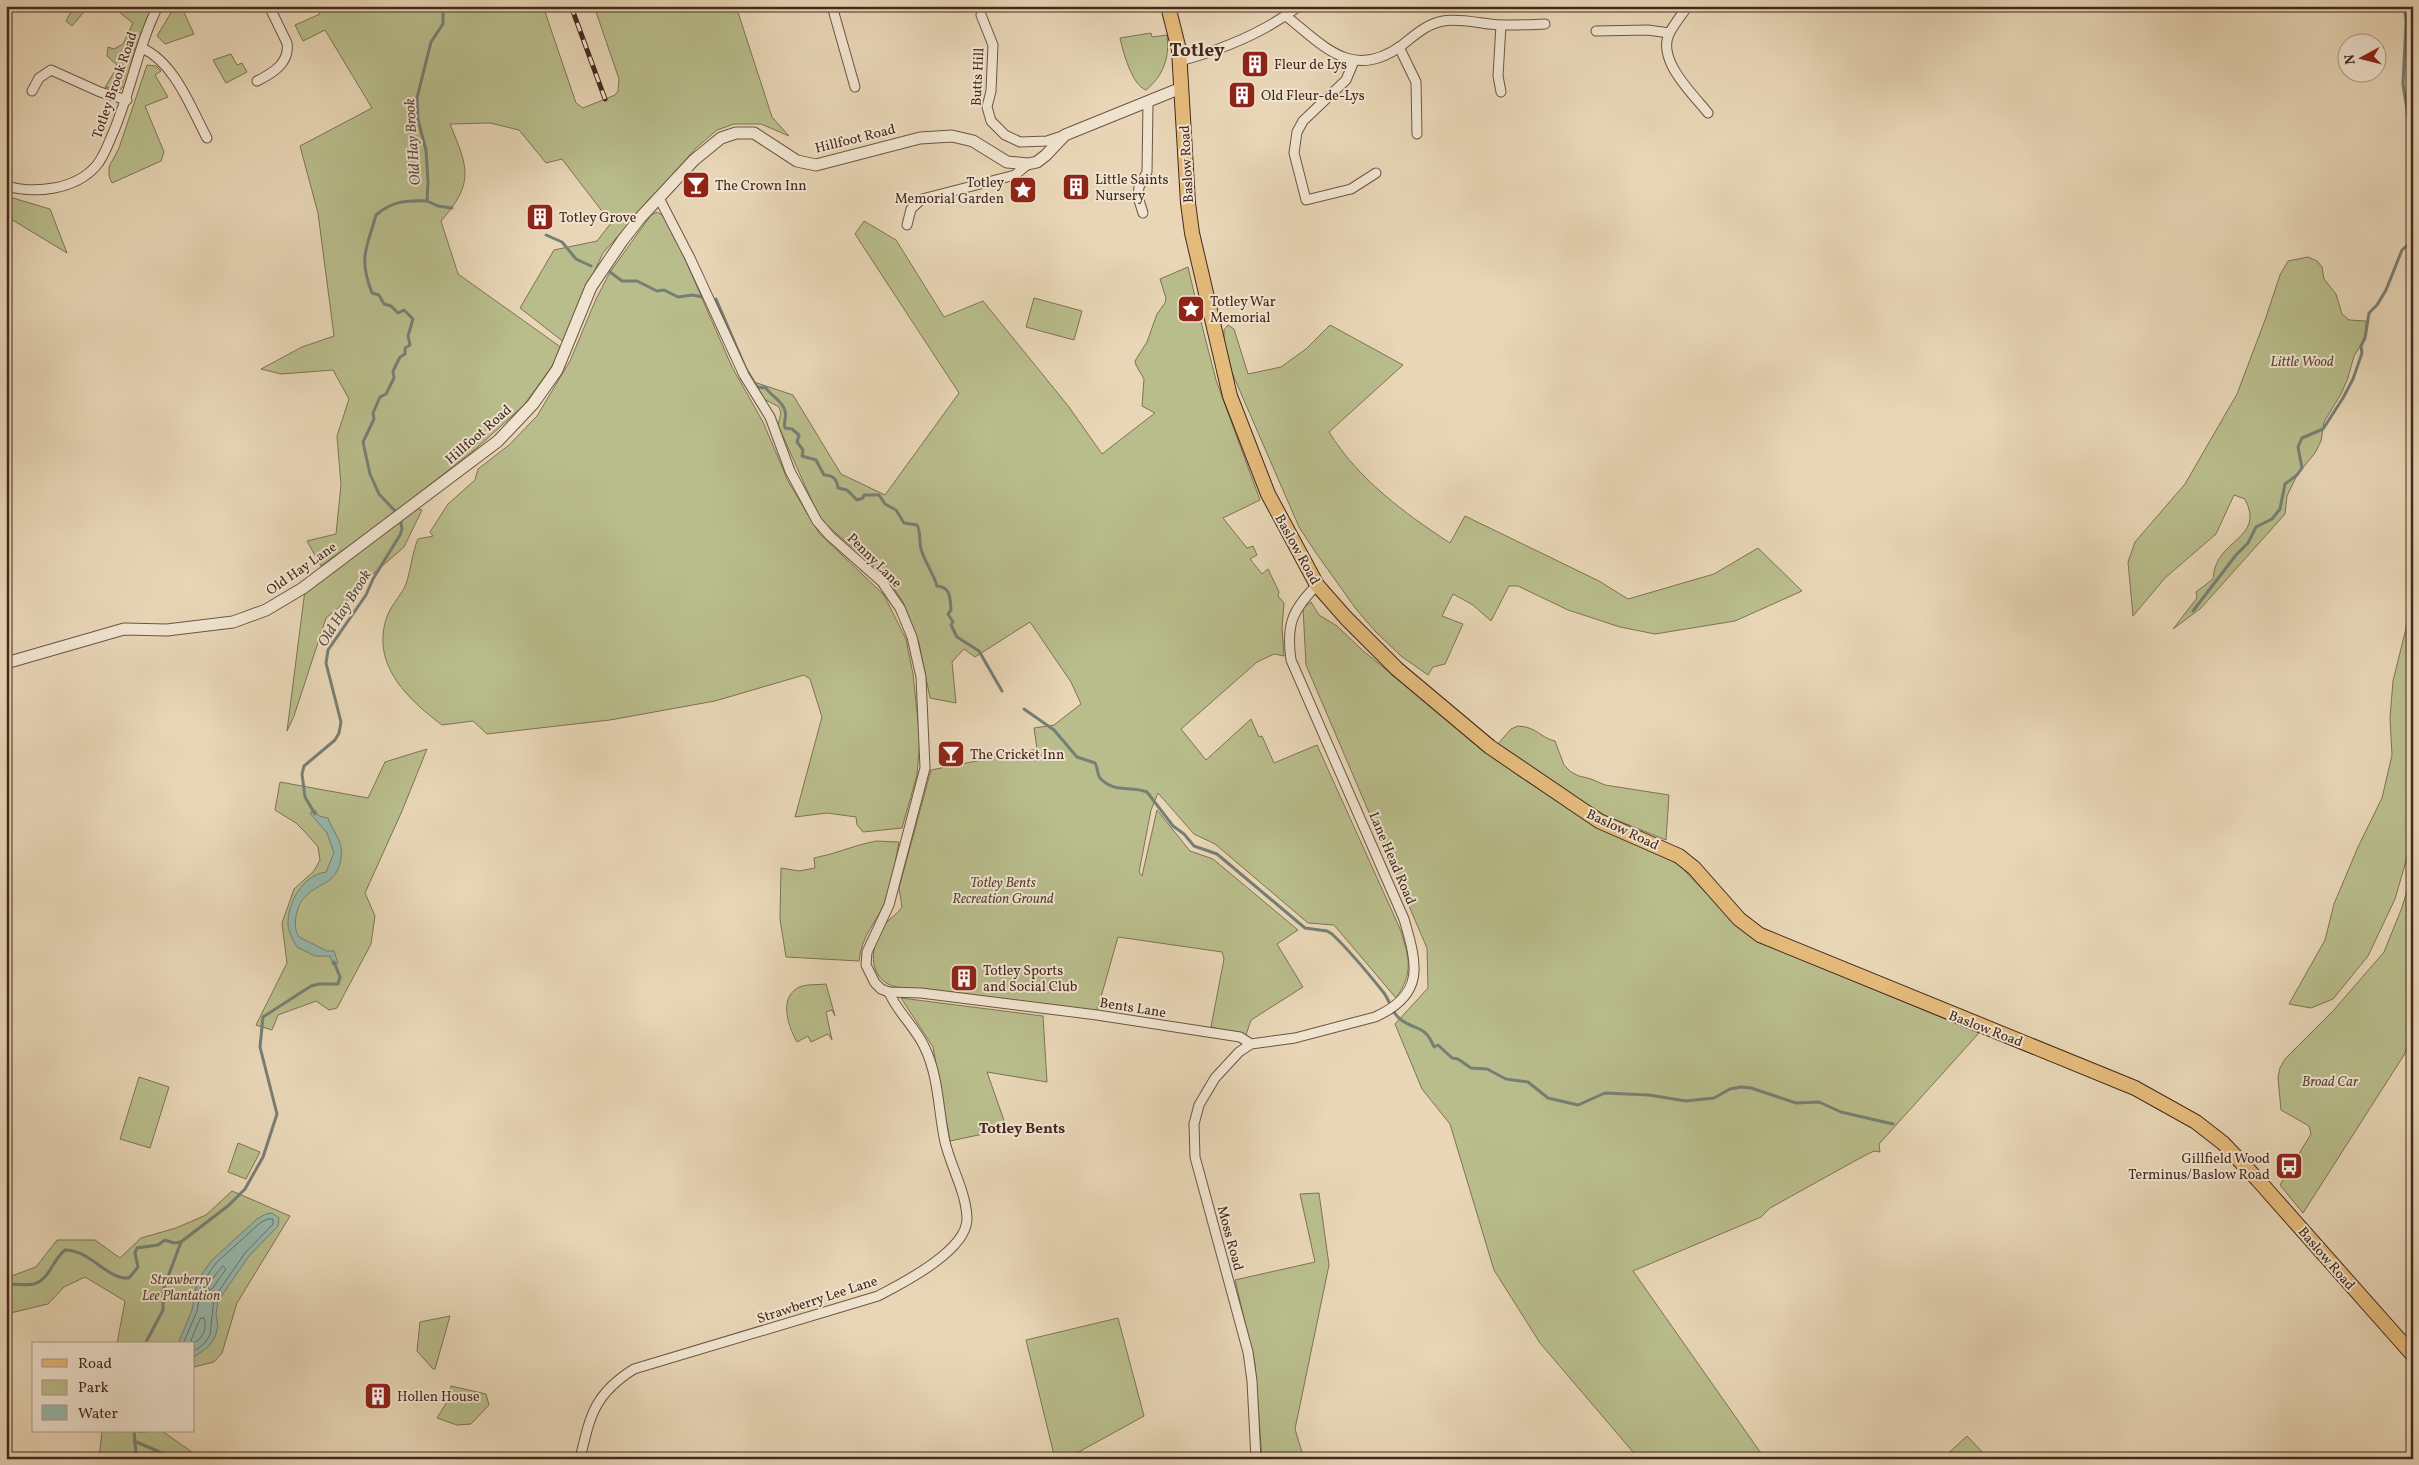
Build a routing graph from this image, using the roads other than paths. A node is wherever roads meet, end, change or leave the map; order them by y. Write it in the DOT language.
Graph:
graph roads {
  1 [pos="158,6"];
  2 [pos="269,6"];
  3 [pos="832,6"];
  4 [pos="1168,6"];
  5 [pos="1299,6"];
  6 [pos="1688,6"];
  7 [pos="981,15"];
  8 [pos="1286,16"];
  9 [pos="1545,24"];
  10 [pos="1501,25"];
  11 [pos="1596,31"];
  12 [pos="1669,33"];
  13 [pos="1399,47"];
  14 [pos="142,48"];
  15 [pos="1180,61"];
  16 [pos="1354,61"];
  17 [pos="257,81"];
  18 [pos="855,87"];
  19 [pos="1181,88"];
  20 [pos="32,91"];
  21 [pos="1501,92"];
  22 [pos="127,100"];
  23 [pos="1148,103"];
  24 [pos="1708,113"];
  25 [pos="1417,134"];
  26 [pos="1065,136"];
  27 [pos="206,138"];
  28 [pos="1028,164"];
  29 [pos="1376,172"];
  30 [pos="6,186"];
  31 [pos="659,198"];
  32 [pos="1143,213"];
  33 [pos="908,226"];
  34 [pos="448,480"];
  35 [pos="1317,586"];
  36 [pos="6,663"];
  37 [pos="889,992"];
  38 [pos="1252,1044"];
  39 [pos="2413,1355"];
  40 [pos="580,1459"];
  41 [pos="1256,1459"];
  1 -- 14 [label="street, Totley Brook Road"];
  2 -- 17 [label="street"];
  3 -- 18 [label="street"];
  4 -- 15 [label="main road, Baslow Road"];
  5 -- 8 [label="street"];
  6 -- 12 [label="street"];
  7 -- 26 [label="street, Butts Hill"];
  8 -- 15 [label="street"];
  8 -- 16 [label="street"];
  9 -- 10 [label="street"];
  10 -- 13 [label="street"];
  10 -- 21 [label="street"];
  11 -- 12 [label="street"];
  12 -- 24 [label="street"];
  13 -- 16 [label="street"];
  13 -- 25 [label="street"];
  14 -- 22 [label="street, Totley Brook Road"];
  14 -- 27 [label="street"];
  15 -- 19 [label="main road, Baslow Road"];
  16 -- 29 [label="street"];
  19 -- 23 [label="street"];
  19 -- 35 [label="main road, Baslow Road"];
  20 -- 22 [label="street"];
  22 -- 30 [label="street, Totley Brook Road"];
  23 -- 26 [label="street"];
  23 -- 32 [label="street"];
  26 -- 28 [label="street"];
  28 -- 31 [label="street, Hillfoot Road"];
  28 -- 33 [label="street"];
  31 -- 34 [label="street, Hillfoot Road"];
  31 -- 37 [label="street, Penny Lane"];
  34 -- 36 [label="street, Old Hay Lane"];
  35 -- 38 [label="street, Lane Head Road"];
  35 -- 39 [label="main road, Baslow Road"];
  37 -- 38 [label="street, Bents Lane"];
  37 -- 40 [label="street, Strawberry Lee Lane"];
  38 -- 41 [label="street, Moss Road"];
}
